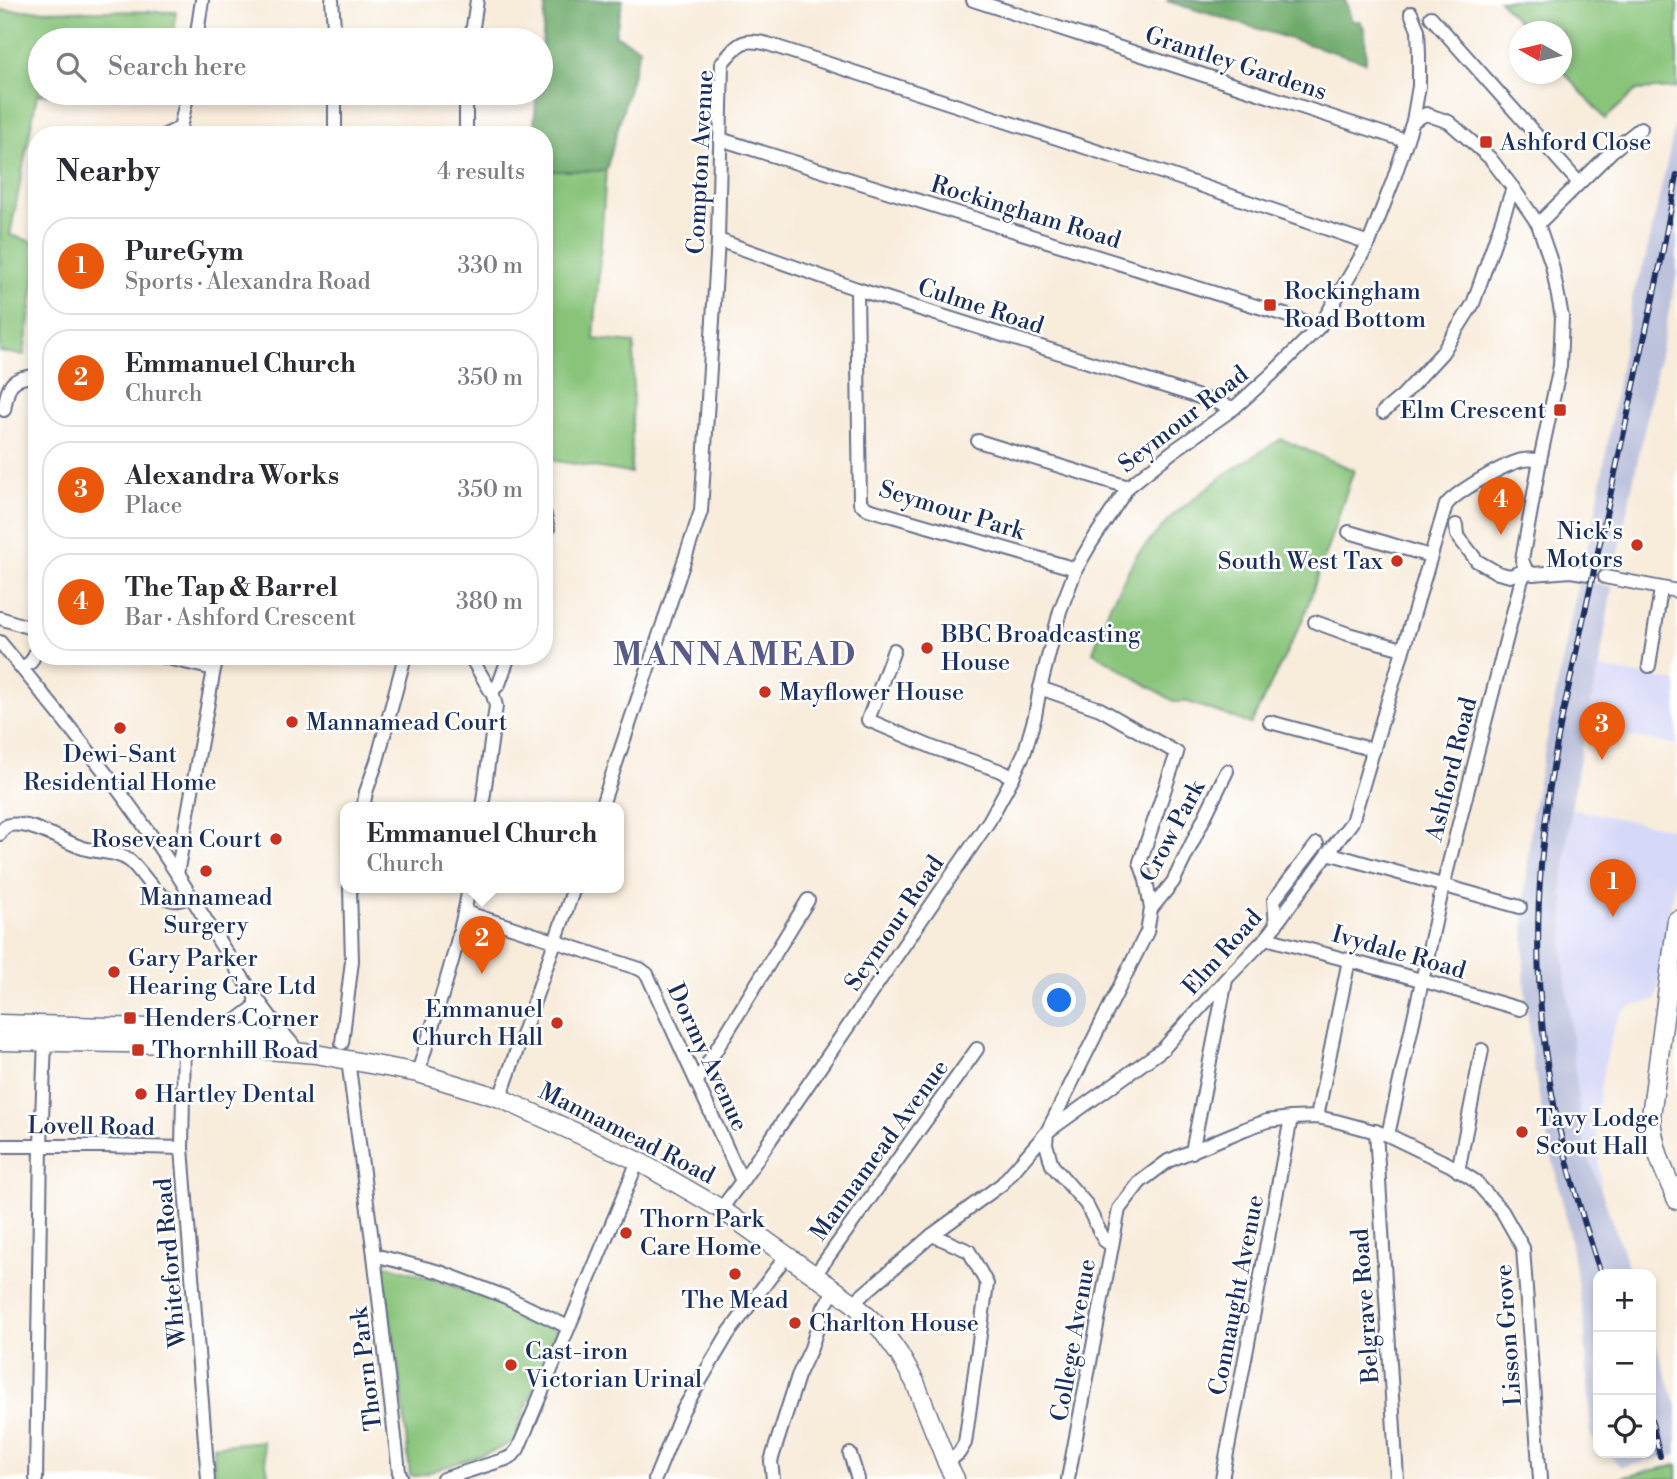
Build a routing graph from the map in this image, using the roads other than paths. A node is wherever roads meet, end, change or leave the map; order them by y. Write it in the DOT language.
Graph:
graph roads {
  1 [pos="202,0"];
  2 [pos="332,0"];
  3 [pos="477,0"];
  4 [pos="973,0"];
  5 [pos="1411,13"];
  6 [pos="1431,17"];
  7 [pos="198,28"];
  8 [pos="334,28"];
  9 [pos="473,28"];
  10 [pos="185,105"];
  11 [pos="335,105"];
  12 [pos="466,105"];
  13 [pos="1413,121"];
  14 [pos="180,126"];
  15 [pos="335,126"];
  16 [pos="466,126"];
  17 [pos="1641,128"];
  18 [pos="720,139"];
  19 [pos="1406,141"];
  20 [pos="1579,183"];
  21 [pos="1513,188"];
  22 [pos="1538,224"];
  23 [pos="718,240"];
  24 [pos="1369,243"];
  25 [pos="857,289"];
  26 [pos="1320,326"];
  27 [pos="28,377"];
  28 [pos="1234,408"];
  29 [pos="4,410"];
  30 [pos="1383,412"];
  31 [pos="978,441"];
  32 [pos="1540,460"];
  33 [pos="1128,487"];
  34 [pos="1456,525"];
  35 [pos="1349,532"];
  36 [pos="1430,556"];
  37 [pos="1076,569"];
  38 [pos="1525,570"];
  39 [pos="1589,574"];
  40 [pos="1605,577"];
  41 [pos="1661,589"];
  42 [pos="1677,591"];
  43 [pos="0,618"];
  44 [pos="1315,622"];
  45 [pos="28,627"];
  46 [pos="0,642"];
  47 [pos="1403,649"];
  48 [pos="894,650"];
  49 [pos="28,664"];
  50 [pos="216,665"];
  51 [pos="403,665"];
  52 [pos="475,665"];
  53 [pos="506,665"];
  54 [pos="1649,666"];
  55 [pos="22,668"];
  56 [pos="1040,688"];
  57 [pos="491,692"];
  58 [pos="1270,722"];
  59 [pos="1374,750"];
  60 [pos="1227,771"];
  61 [pos="1013,777"];
  62 [pos="364,802"];
  63 [pos="483,802"];
  64 [pos="603,802"];
  65 [pos="0,834"];
  66 [pos="1322,849"];
  67 [pos="177,874"];
  68 [pos="1443,886"];
  69 [pos="350,893"];
  70 [pos="468,893"];
  71 [pos="572,893"];
  72 [pos="190,896"];
  73 [pos="808,900"];
  74 [pos="1520,907"];
  75 [pos="1151,909"];
  76 [pos="465,912"];
  77 [pos="1677,920"];
  78 [pos="1266,938"];
  79 [pos="556,942"];
  80 [pos="1349,960"];
  81 [pos="1226,979"];
  82 [pos="1421,980"];
  83 [pos="255,1001"];
  84 [pos="1671,1007"];
  85 [pos="1520,1009"];
  86 [pos="0,1024"];
  87 [pos="219,1030"];
  88 [pos="45,1033"];
  89 [pos="0,1041"];
  90 [pos="256,1042"];
  91 [pos="184,1044"];
  92 [pos="293,1045"];
  93 [pos="977,1049"];
  94 [pos="1482,1050"];
  95 [pos="345,1051"];
  96 [pos="316,1054"];
  97 [pos="418,1073"];
  98 [pos="697,1081"];
  99 [pos="500,1098"];
  100 [pos="1317,1117"];
  101 [pos="1291,1118"];
  102 [pos="1047,1132"];
  103 [pos="1382,1133"];
  104 [pos="41,1145"];
  105 [pos="0,1146"];
  106 [pos="182,1148"];
  107 [pos="1192,1152"];
  108 [pos="638,1161"];
  109 [pos="1458,1171"];
  110 [pos="742,1181"];
  111 [pos="1677,1200"];
  112 [pos="721,1209"];
  113 [pos="1119,1209"];
  114 [pos="932,1235"];
  115 [pos="1111,1245"];
  116 [pos="374,1255"];
  117 [pos="787,1255"];
  118 [pos="815,1275"];
  119 [pos="835,1290"];
  120 [pos="853,1303"];
  121 [pos="568,1327"];
  122 [pos="850,1454"];
  123 [pos="951,1471"];
  124 [pos="36,1479"];
  125 [pos="208,1479"];
  126 [pos="402,1479"];
  127 [pos="443,1479"];
  128 [pos="655,1479"];
  129 [pos="772,1479"];
  130 [pos="858,1479"];
  131 [pos="1068,1479"];
  132 [pos="1222,1479"];
  133 [pos="1397,1479"];
  134 [pos="1539,1479"];
  1 -- 7 [label="street"];
  2 -- 8 [label="street"];
  3 -- 9 [label="street"];
  4 -- 19 [label="street, Grantley Gardens"];
  5 -- 13 [label="street, Seymour Road"];
  6 -- 20 [label="street"];
  10 -- 14 [label="street"];
  11 -- 15 [label="street"];
  12 -- 16 [label="street"];
  13 -- 19 [label="street, Seymour Road"];
  13 -- 21 [label="street, Ashford Road"];
  17 -- 20 [label="street"];
  18 -- 23 [label="street, Compton Avenue"];
  18 -- 24 [label="street, Compton Avenue"];
  18 -- 26 [label="street, Rockingham Road"];
  19 -- 24 [label="street, Seymour Road"];
  20 -- 22 [label="street"];
  21 -- 22 [label="street, Ashford Road"];
  21 -- 30 [label="street"];
  22 -- 32 [label="street, Ashford Road"];
  23 -- 25 [label="street, Culme Road"];
  23 -- 64 [label="street, Compton Avenue"];
  24 -- 26 [label="street, Seymour Road"];
  25 -- 28 [label="street, Culme Road"];
  25 -- 37 [label="street, Seymour Park"];
  26 -- 28 [label="street, Seymour Road"];
  27 -- 29 [label="street"];
  28 -- 33 [label="street, Seymour Road"];
  31 -- 33 [label="street"];
  32 -- 36 [label="street, Elm Road"];
  32 -- 38 [label="street, Ashford Road"];
  33 -- 37 [label="street, Seymour Road"];
  34 -- 38 [label="street"];
  35 -- 36 [label="street"];
  36 -- 47 [label="street, Elm Road"];
  37 -- 56 [label="street, Seymour Road"];
  38 -- 39 [label="street"];
  38 -- 68 [label="street, Ashford Road"];
  40 -- 41 [label="street"];
  41 -- 42 [label="street"];
  41 -- 54 [label="street"];
  43 -- 45 [label="street"];
  44 -- 47 [label="street"];
  46 -- 55 [label="street"];
  47 -- 59 [label="street, Elm Road"];
  48 -- 61 [label="street"];
  49 -- 55 [label="street"];
  50 -- 67 [label="street"];
  51 -- 62 [label="street"];
  52 -- 57 [label="street"];
  53 -- 57 [label="street"];
  55 -- 67 [label="street"];
  56 -- 61 [label="street, Seymour Road"];
  56 -- 75 [label="street"];
  57 -- 63 [label="street"];
  58 -- 59 [label="street"];
  59 -- 66 [label="street, Elm Road"];
  60 -- 75 [label="street, Crow Park"];
  61 -- 110 [label="street, Seymour Road"];
  65 -- 72 [label="street"];
  66 -- 68 [label="street"];
  66 -- 78 [label="street, Elm Road"];
  67 -- 72 [label="street"];
  68 -- 74 [label="street"];
  68 -- 82 [label="street, Ashford Road"];
  69 -- 95 [label="street, Thorn Park"];
  70 -- 76 [label="street"];
  71 -- 79 [label="street"];
  72 -- 83 [label="street"];
  73 -- 98 [label="street"];
  75 -- 102 [label="street"];
  76 -- 79 [label="street, Dormy Avenue"];
  76 -- 97 [label="street"];
  77 -- 84 [label="main road"];
  78 -- 80 [label="street, Ivydale Road"];
  78 -- 81 [label="street, Elm Road"];
  79 -- 98 [label="street, Dormy Avenue"];
  79 -- 99 [label="street"];
  80 -- 82 [label="street, Ivydale Road"];
  80 -- 100 [label="street"];
  81 -- 102 [label="street, Elm Road"];
  81 -- 107 [label="street"];
  82 -- 85 [label="street, Ivydale Road"];
  82 -- 103 [label="street, Belgrave Road"];
  83 -- 87 [label="street"];
  83 -- 90 [label="street"];
  83 -- 92 [label="street"];
  84 -- 111 [label="main road"];
  86 -- 88 [label="main road, Mannamead Road"];
  87 -- 88 [label="main road, Mannamead Road"];
  87 -- 90 [label="main road, Mannamead Road"];
  88 -- 89 [label="main road, Mannamead Road"];
  88 -- 91 [label="main road, Mannamead Road"];
  88 -- 104 [label="street"];
  90 -- 91 [label="main road, Mannamead Road"];
  90 -- 92 [label="main road, Mannamead Road"];
  90 -- 96 [label="main road, Mannamead Road"];
  91 -- 106 [label="street, Whiteford Road"];
  92 -- 96 [label="main road, Mannamead Road"];
  93 -- 118 [label="street, Mannamead Avenue"];
  94 -- 109 [label="street"];
  95 -- 96 [label="main road, Mannamead Road"];
  95 -- 97 [label="main road, Mannamead Road"];
  95 -- 116 [label="street, Thorn Park"];
  97 -- 99 [label="main road, Mannamead Road"];
  98 -- 110 [label="street, Dormy Avenue"];
  99 -- 108 [label="main road, Mannamead Road"];
  100 -- 101 [label="street, Lisson Grove"];
  100 -- 103 [label="street, Lisson Grove"];
  101 -- 107 [label="street, Lisson Grove"];
  101 -- 132 [label="street, Connaught Avenue"];
  102 -- 114 [label="street, Elm Road"];
  102 -- 115 [label="street"];
  103 -- 109 [label="street, Lisson Grove"];
  103 -- 133 [label="street, Belgrave Road"];
  104 -- 105 [label="street, Lovell Road"];
  104 -- 106 [label="street, Lovell Road"];
  104 -- 124 [label="street"];
  106 -- 125 [label="street, Whiteford Road"];
  107 -- 113 [label="street, Lisson Grove"];
  108 -- 112 [label="main road, Mannamead Road"];
  108 -- 121 [label="street"];
  109 -- 134 [label="street, Lisson Grove"];
  110 -- 112 [label="street, Seymour Road"];
  112 -- 117 [label="main road, Mannamead Road"];
  113 -- 115 [label="street, College Avenue"];
  114 -- 120 [label="street, Elm Road"];
  114 -- 123 [label="street"];
  115 -- 131 [label="street, College Avenue"];
  116 -- 121 [label="street"];
  116 -- 126 [label="street, Thorn Park"];
  117 -- 118 [label="main road, Mannamead Road"];
  117 -- 128 [label="street"];
  118 -- 119 [label="main road, Mannamead Road"];
  119 -- 120 [label="main road, Mannamead Road"];
  119 -- 129 [label="street"];
  120 -- 123 [label="main road, Mannamead Road"];
  121 -- 127 [label="street"];
  122 -- 130 [label="street"];
}
